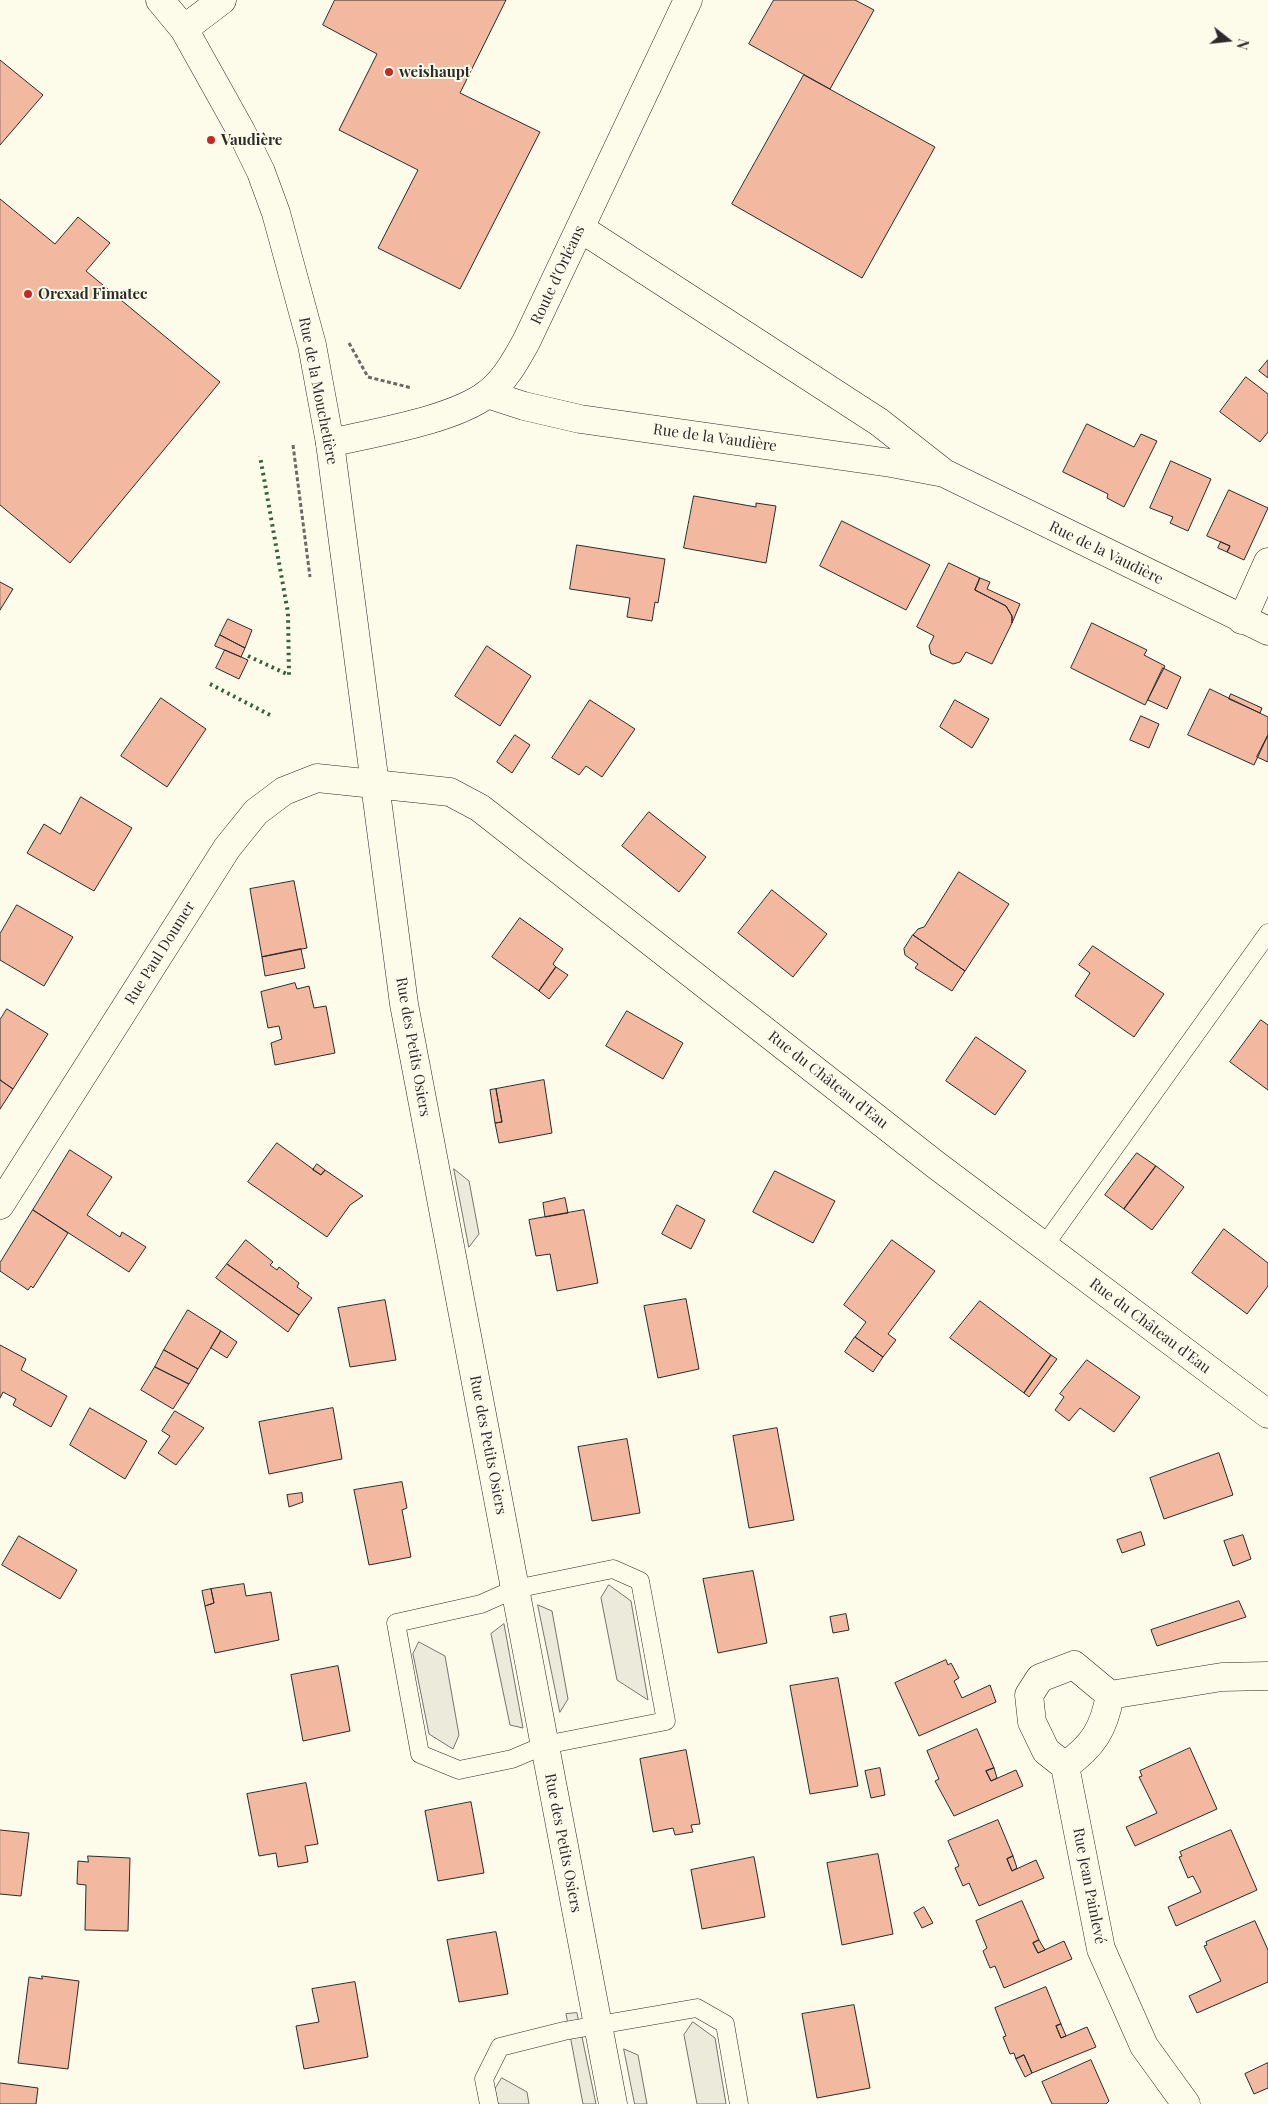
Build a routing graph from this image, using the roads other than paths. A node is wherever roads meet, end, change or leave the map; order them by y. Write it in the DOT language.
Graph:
graph roads {
  1 [pos="160,0"];
  2 [pos="222,0"];
  3 [pos="688,0"];
  4 [pos="184,29"];
  5 [pos="580,228"];
  6 [pos="487,394"];
  7 [pos="330,443"];
  8 [pos="944,473"];
  9 [pos="1268,562"];
  10 [pos="1242,620"];
  11 [pos="1268,631"];
  12 [pos="374,784"];
  13 [pos="1268,933"];
  14 [pos="0,1205"];
  15 [pos="1044,1246"];
  16 [pos="1268,1414"];
  17 [pos="515,1589"];
  18 [pos="1268,1676"];
  19 [pos="1110,1695"];
  20 [pos="545,1745"];
  21 [pos="1065,1766"];
  22 [pos="598,2025"];
  23 [pos="489,2104"];
  24 [pos="613,2104"];
  25 [pos="739,2104"];
  26 [pos="1186,2104"];
  1 -- 4 [label="street, Rue de la Mouchetière"];
  2 -- 4 [label="street"];
  3 -- 5 [label="street, Route d'Orléans"];
  4 -- 7 [label="street, Rue de la Mouchetière"];
  5 -- 6 [label="street, Route d'Orléans"];
  5 -- 8 [label="street, Rue de la Vaudière"];
  6 -- 7 [label="street, Route d'Orléans"];
  6 -- 8 [label="street, Rue de la Vaudière"];
  7 -- 12 [label="street, Rue de la Mouchetière"];
  8 -- 10 [label="street, Rue de la Vaudière"];
  9 -- 10 [label="street"];
  10 -- 11 [label="street, Rue de la Vaudière"];
  12 -- 14 [label="street, Rue Paul Doumer"];
  12 -- 15 [label="street, Rue du Château d'Eau"];
  12 -- 17 [label="street, Rue des Petits Osiers"];
  13 -- 15 [label="lane"];
  15 -- 16 [label="street, Rue du Château d'Eau"];
  17 -- 20 [label="street, Rue des Petits Osiers"];
  17 -- 20 [label="lane"];
  17 -- 20 [label="lane"];
  18 -- 19 [label="street"];
  19 -- 21 [label="street"];
  19 -- 21 [label="street"];
  20 -- 22 [label="street, Rue des Petits Osiers"];
  21 -- 26 [label="street, Rue Jean Painlevé"];
  22 -- 23 [label="lane"];
  22 -- 24 [label="street, Rue des Petits Osiers"];
  22 -- 25 [label="lane"];
}
